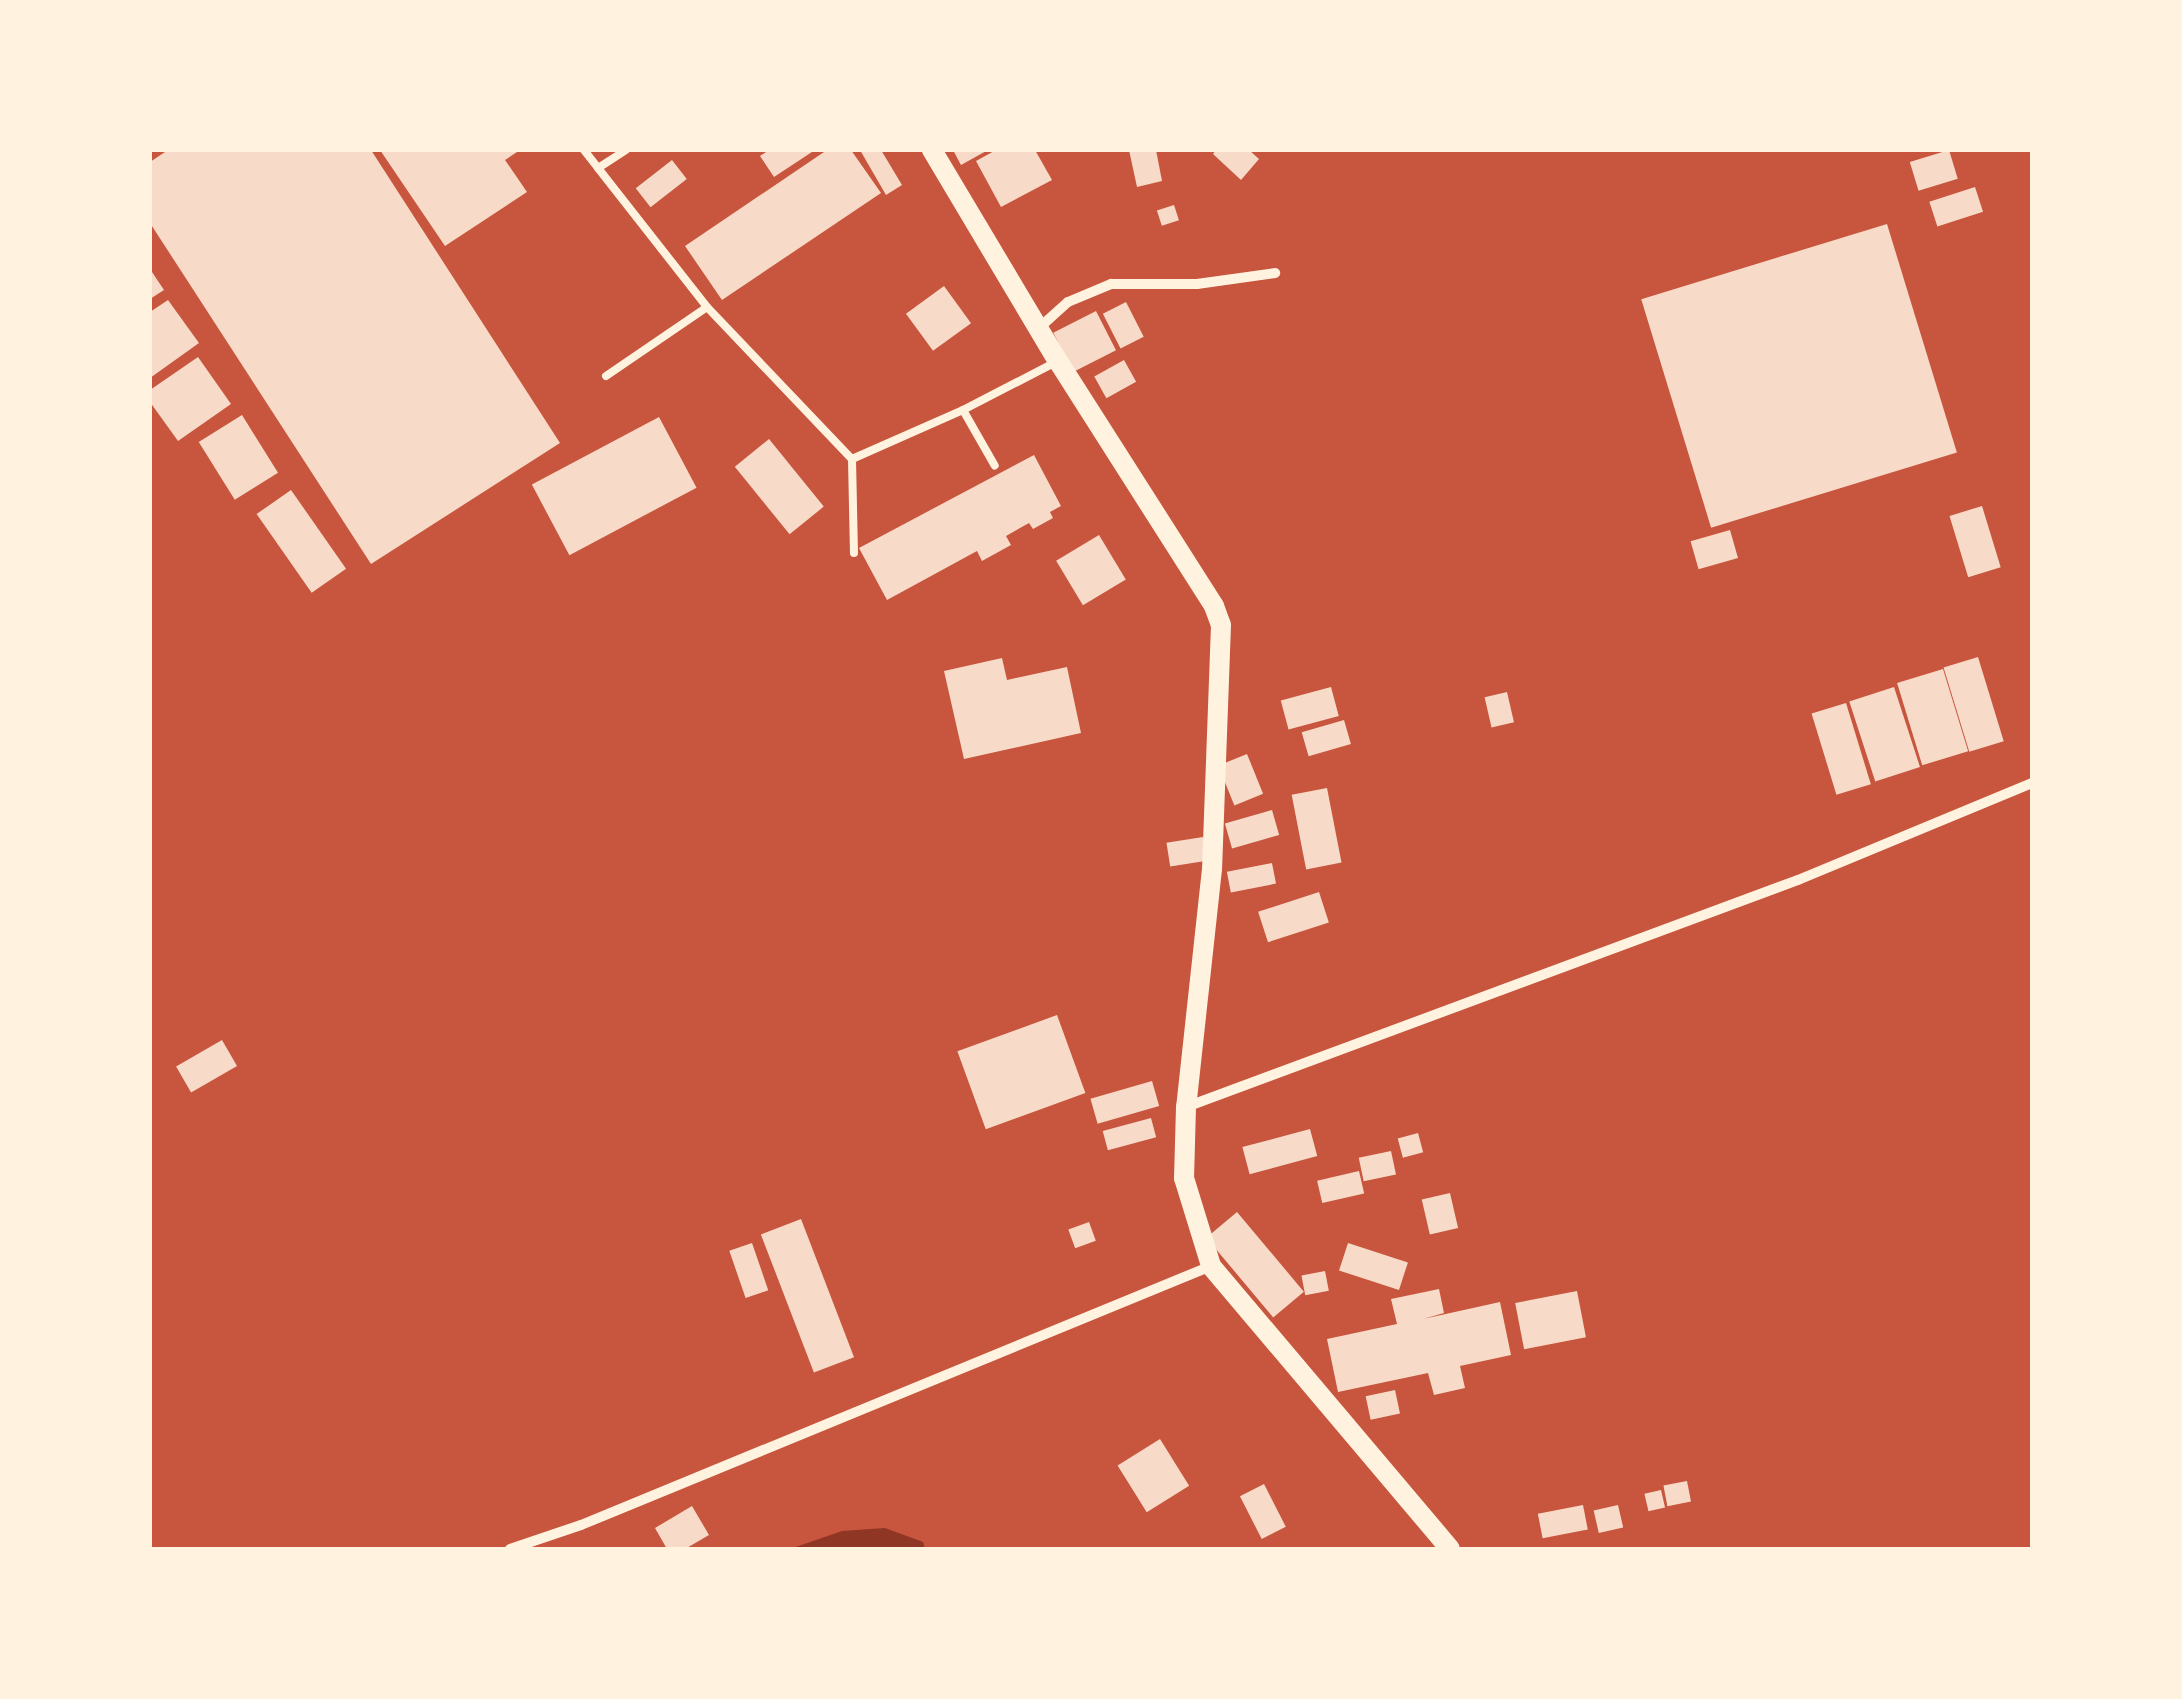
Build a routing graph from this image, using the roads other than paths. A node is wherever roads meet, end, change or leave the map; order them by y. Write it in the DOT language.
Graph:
graph roads {
  1 [pos="584,150"];
  2 [pos="626,150"];
  3 [pos="932,150"];
  4 [pos="598,168"];
  5 [pos="1274,274"];
  6 [pos="708,307"];
  7 [pos="1039,328"];
  8 [pos="1058,361"];
  9 [pos="606,376"];
  10 [pos="963,410"];
  11 [pos="852,459"];
  12 [pos="995,466"];
  13 [pos="854,554"];
  14 [pos="2032,783"];
  15 [pos="1186,1107"];
  16 [pos="1211,1266"];
  17 [pos="510,1549"];
  18 [pos="1450,1549"];
  1 -- 4 [label="lane"];
  2 -- 4 [label="lane"];
  3 -- 7 [label="main road"];
  4 -- 6 [label="lane"];
  5 -- 7 [label="street"];
  6 -- 9 [label="lane"];
  6 -- 11 [label="lane"];
  7 -- 8 [label="main road"];
  8 -- 10 [label="lane"];
  8 -- 15 [label="main road"];
  10 -- 11 [label="lane"];
  10 -- 12 [label="lane"];
  11 -- 13 [label="lane"];
  14 -- 15 [label="street"];
  15 -- 16 [label="main road"];
  16 -- 17 [label="street"];
  16 -- 18 [label="main road"];
}
